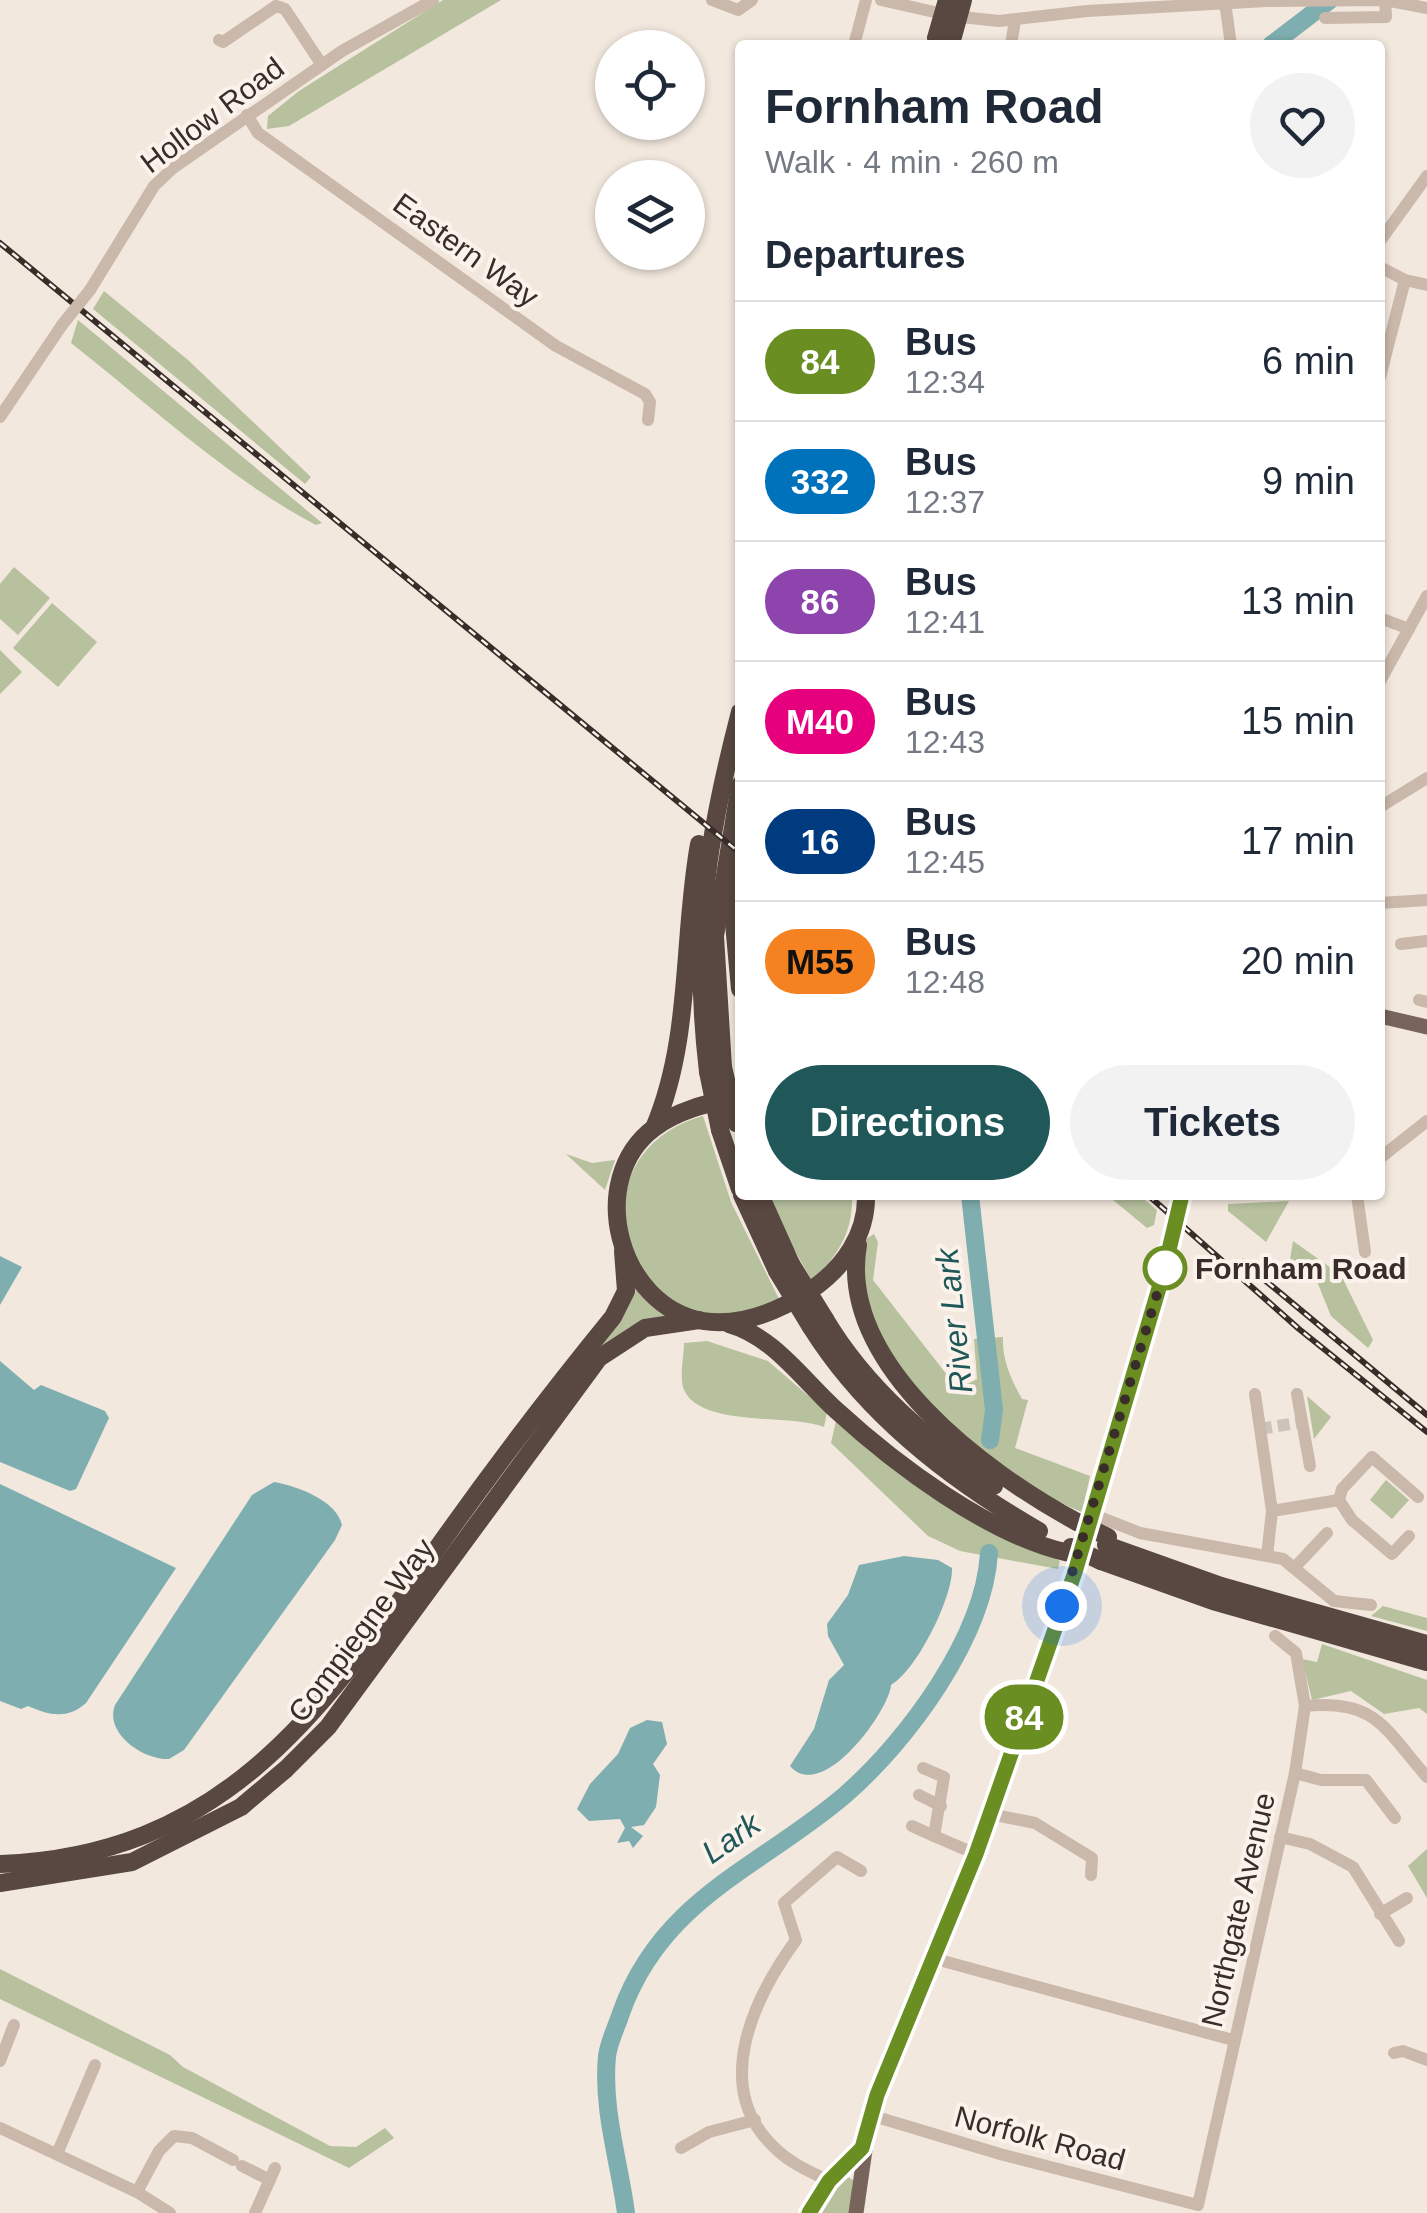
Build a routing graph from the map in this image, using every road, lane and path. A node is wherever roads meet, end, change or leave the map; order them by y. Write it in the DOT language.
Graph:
graph roads {
  1 [pos="433,0"];
  2 [pos="712,0"];
  3 [pos="752,0"];
  4 [pos="866,0"];
  5 [pos="882,0"];
  6 [pos="946,0"];
  7 [pos="963,0"];
  8 [pos="1342,0"];
  9 [pos="1385,0"];
  10 [pos="1308,1"];
  11 [pos="1225,2"];
  12 [pos="1166,3"];
  13 [pos="1427,8"];
  14 [pos="1325,18"];
  15 [pos="1015,20"];
  16 [pos="219,40"];
  17 [pos="855,40"];
  18 [pos="943,40"];
  19 [pos="944,40"];
  20 [pos="1012,40"];
  21 [pos="1230,40"];
  22 [pos="322,65"];
  23 [pos="246,115"];
  24 [pos="1427,176"];
  25 [pos="1385,234"];
  26 [pos="1385,269"];
  27 [pos="1405,280"];
  28 [pos="1427,285"];
  29 [pos="1385,358"];
  30 [pos="0,417"];
  31 [pos="648,420"];
  32 [pos="1427,596"];
  33 [pos="1385,620"];
  34 [pos="1409,629"];
  35 [pos="1385,672"];
  36 [pos="735,731"];
  37 [pos="1427,778"];
  38 [pos="717,800"];
  39 [pos="1385,803"];
  40 [pos="735,815"];
  41 [pos="735,891"];
  42 [pos="1427,900"];
  43 [pos="1385,904"];
  44 [pos="735,935"];
  45 [pos="1427,942"];
  46 [pos="1401,944"];
  47 [pos="1385,1017"];
  48 [pos="1427,1027"];
  49 [pos="715,1069"];
  50 [pos="735,1097"];
  51 [pos="1427,1120"];
  52 [pos="654,1128"];
  53 [pos="732,1130"];
  54 [pos="1385,1154"];
  55 [pos="746,1200"];
  56 [pos="762,1200"];
  57 [pos="865,1200"];
  58 [pos="1181,1200"];
  59 [pos="1357,1200"];
  60 [pos="861,1230"];
  61 [pos="623,1250"];
  62 [pos="1366,1252"];
  63 [pos="784,1267"];
  64 [pos="699,1320"];
  65 [pos="724,1322"];
  66 [pos="1255,1394"];
  67 [pos="1297,1394"];
  68 [pos="1310,1466"];
  69 [pos="1418,1498"];
  70 [pos="1339,1500"];
  71 [pos="1272,1511"];
  72 [pos="1077,1533"];
  73 [pos="1327,1533"];
  74 [pos="1408,1536"];
  75 [pos="1101,1549"];
  76 [pos="1266,1556"];
  77 [pos="1296,1566"];
  78 [pos="1372,1605"];
  79 [pos="1275,1636"];
  80 [pos="1427,1644"];
  81 [pos="1427,1662"];
  82 [pos="1305,1706"];
  83 [pos="923,1768"];
  84 [pos="1295,1773"];
  85 [pos="1427,1777"];
  86 [pos="918,1795"];
  87 [pos="942,1806"];
  88 [pos="990,1814"];
  89 [pos="1394,1818"];
  90 [pos="912,1826"];
  91 [pos="934,1836"];
  92 [pos="1280,1837"];
  93 [pos="976,1854"];
  94 [pos="0,1864"];
  95 [pos="861,1871"];
  96 [pos="1091,1875"];
  97 [pos="0,1883"];
  98 [pos="1407,1898"];
  99 [pos="1380,1914"];
  100 [pos="1399,1941"];
  101 [pos="932,1958"];
  102 [pos="15,2031"];
  103 [pos="1233,2040"];
  104 [pos="1394,2053"];
  105 [pos="0,2060"];
  106 [pos="1427,2060"];
  107 [pos="96,2071"];
  108 [pos="870,2114"];
  109 [pos="755,2120"];
  110 [pos="0,2128"];
  111 [pos="688,2148"];
  112 [pos="862,2148"];
  113 [pos="57,2154"];
  114 [pos="859,2176"];
  115 [pos="826,2187"];
  116 [pos="137,2192"];
  117 [pos="1198,2205"];
  118 [pos="170,2213"];
  119 [pos="255,2213"];
  120 [pos="809,2213"];
  121 [pos="856,2213"];
  1 -- 22 [label="street, Hollow Road"];
  2 -- 3 [label="street"];
  4 -- 17 [label="street"];
  5 -- 15 [label="street"];
  6 -- 18 [label="highway, bridge"];
  7 -- 19 [label="highway, bridge"];
  8 -- 9 [label="street"];
  8 -- 10 [label="street"];
  9 -- 13 [label="street"];
  9 -- 14 [label="street"];
  10 -- 11 [label="street"];
  11 -- 12 [label="street"];
  11 -- 21 [label="street"];
  12 -- 15 [label="street"];
  15 -- 20 [label="street"];
  16 -- 22 [label="street"];
  22 -- 23 [label="street, Hollow Road"];
  23 -- 30 [label="street, Hollow Road, bridge"];
  23 -- 31 [label="street, Eastern Way"];
  24 -- 25 [label="street"];
  26 -- 27 [label="street"];
  27 -- 28 [label="street"];
  27 -- 29 [label="street"];
  32 -- 34 [label="street"];
  33 -- 34 [label="street"];
  34 -- 35 [label="street"];
  36 -- 38 [label="highway"];
  37 -- 39 [label="street"];
  38 -- 49 [label="highway"];
  38 -- 52 [label="highway"];
  40 -- 49 [label="highway"];
  41 -- 44 [label="highway"];
  42 -- 43 [label="street"];
  45 -- 46 [label="street"];
  47 -- 48 [label="main road"];
  49 -- 53 [label="highway, bridge"];
  50 -- 52 [label="highway"];
  51 -- 54 [label="street"];
  52 -- 61 [label="highway, Compiegne Way"];
  55 -- 63 [label="highway"];
  56 -- 63 [label="highway"];
  57 -- 60 [label="highway"];
  58 -- 72 [label="main road"];
  59 -- 62 [label="street"];
  60 -- 65 [label="highway"];
  60 -- 72 [label="highway"];
  61 -- 64 [label="highway"];
  61 -- 94 [label="highway, Compiegne Way"];
  63 -- 72 [label="highway, bridge"];
  64 -- 65 [label="highway"];
  64 -- 97 [label="highway, Compiegne Way"];
  65 -- 72 [label="highway"];
  66 -- 71 [label="street"];
  67 -- 68 [label="street"];
  69 -- 70 [label="street"];
  70 -- 71 [label="street"];
  70 -- 74 [label="street"];
  71 -- 76 [label="street"];
  72 -- 75 [label="highway, bridge"];
  72 -- 75 [label="highway, bridge"];
  72 -- 76 [label="street"];
  72 -- 88 [label="main road"];
  73 -- 77 [label="street"];
  75 -- 80 [label="highway"];
  75 -- 81 [label="highway"];
  76 -- 77 [label="street"];
  77 -- 78 [label="street"];
  79 -- 82 [label="street, Northgate Avenue"];
  82 -- 84 [label="street, Northgate Avenue"];
  82 -- 85 [label="street"];
  83 -- 87 [label="street"];
  84 -- 89 [label="street"];
  84 -- 92 [label="street, Northgate Avenue"];
  86 -- 87 [label="street"];
  87 -- 91 [label="street"];
  88 -- 93 [label="main road"];
  88 -- 96 [label="street"];
  90 -- 91 [label="street"];
  91 -- 93 [label="street"];
  92 -- 99 [label="street"];
  92 -- 103 [label="street, Northgate Avenue"];
  93 -- 101 [label="main road"];
  95 -- 109 [label="street"];
  98 -- 99 [label="street"];
  99 -- 100 [label="street"];
  101 -- 103 [label="street"];
  101 -- 108 [label="main road"];
  102 -- 105 [label="street"];
  103 -- 117 [label="street, Northgate Avenue"];
  104 -- 106 [label="street"];
  107 -- 113 [label="street"];
  108 -- 112 [label="main road"];
  108 -- 117 [label="street, Norfolk Road"];
  109 -- 111 [label="street"];
  109 -- 115 [label="street"];
  110 -- 113 [label="street"];
  112 -- 114 [label="main road"];
  112 -- 115 [label="main road"];
  113 -- 116 [label="street"];
  114 -- 115 [label="main road"];
  114 -- 121 [label="main road"];
  115 -- 120 [label="main road"];
  116 -- 118 [label="street"];
  116 -- 119 [label="street"];
}
